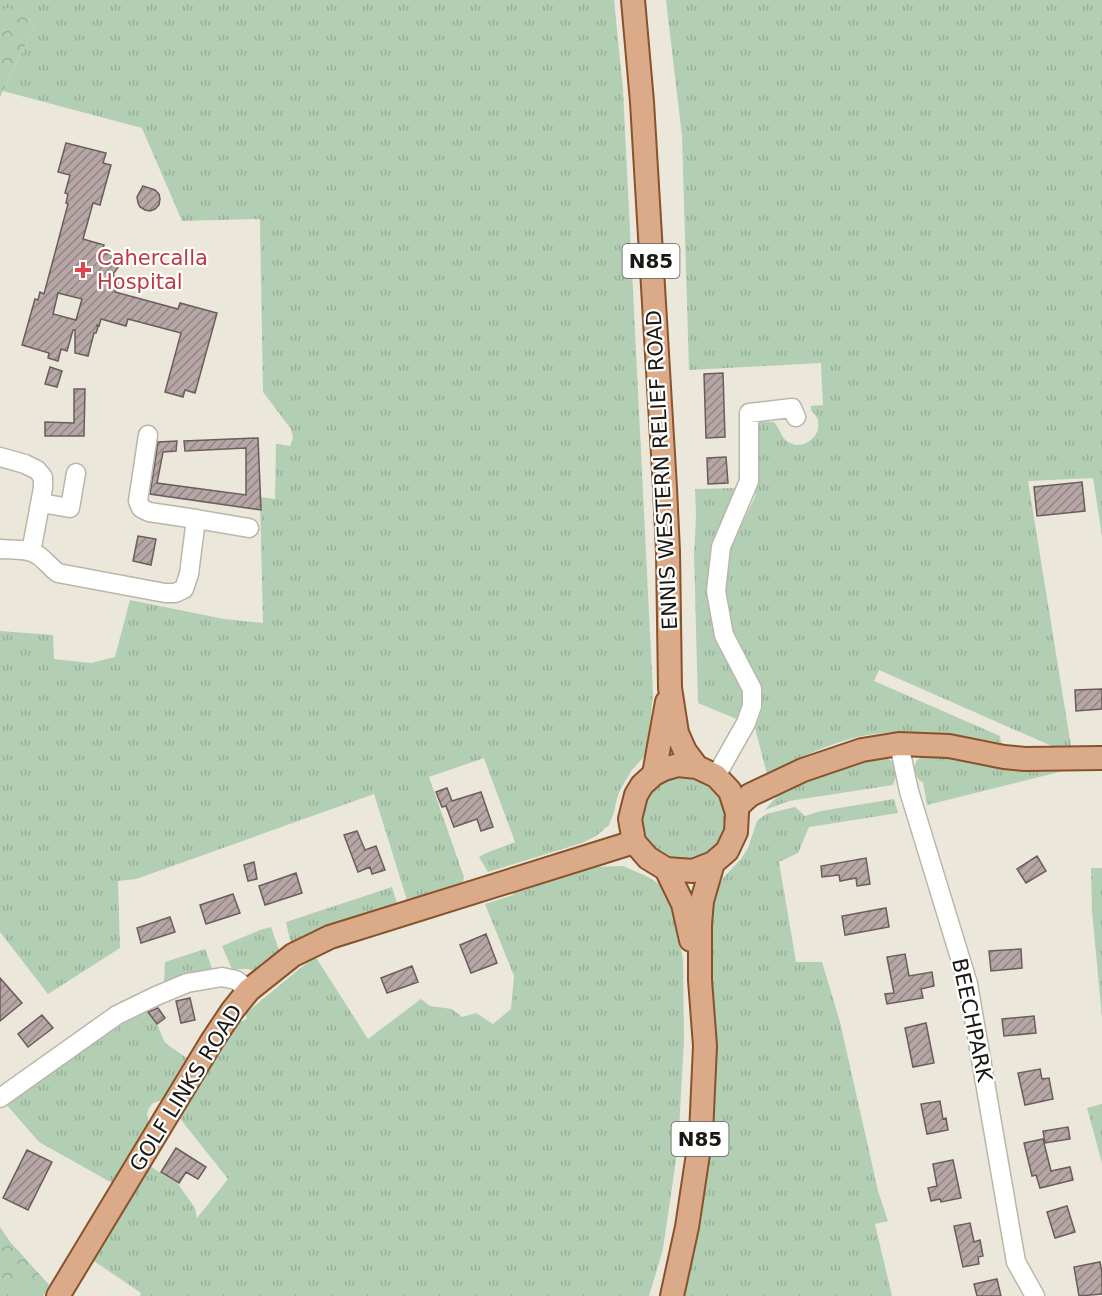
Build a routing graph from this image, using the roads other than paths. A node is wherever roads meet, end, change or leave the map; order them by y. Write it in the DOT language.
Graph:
graph roads {
  1 [pos="633,0"];
  2 [pos="796,417"];
  3 [pos="148,435"];
  4 [pos="0,457"];
  5 [pos="76,474"];
  6 [pos="41,503"];
  7 [pos="196,519"];
  8 [pos="249,528"];
  9 [pos="0,549"];
  10 [pos="31,552"];
  11 [pos="669,688"];
  12 [pos="899,744"];
  13 [pos="1102,758"];
  14 [pos="707,771"];
  15 [pos="654,774"];
  16 [pos="736,807"];
  17 [pos="634,842"];
  18 [pos="713,863"];
  19 [pos="666,869"];
  20 [pos="700,980"];
  21 [pos="249,990"];
  22 [pos="2,1089"];
  23 [pos="58,1296"];
  24 [pos="672,1296"];
  25 [pos="1035,1296"];
  1 -- 11 [label="main road, ENNIS WESTERN RELIEF ROAD / N85"];
  2 -- 14 [label="street"];
  3 -- 7 [label="street"];
  4 -- 6 [label="street"];
  5 -- 6 [label="street"];
  6 -- 10 [label="street"];
  7 -- 8 [label="street"];
  7 -- 10 [label="street"];
  9 -- 10 [label="street"];
  11 -- 14 [label="main road, ENNIS WESTERN RELIEF ROAD / N85"];
  11 -- 15 [label="main road, ENNIS WESTERN RELIEF ROAD / N85"];
  12 -- 13 [label="main road"];
  12 -- 16 [label="main road"];
  12 -- 25 [label="street, BEECHPARK"];
  14 -- 15 [label="main road"];
  14 -- 16 [label="main road, N85"];
  15 -- 17 [label="main road"];
  16 -- 18 [label="main road, N85"];
  17 -- 19 [label="main road, N85"];
  17 -- 21 [label="main road, GOLF LINKS ROAD"];
  18 -- 19 [label="main road"];
  18 -- 20 [label="main road, N85"];
  19 -- 20 [label="main road, N85"];
  20 -- 24 [label="main road, N85"];
  21 -- 22 [label="street"];
  21 -- 23 [label="main road, GOLF LINKS ROAD"];
}
